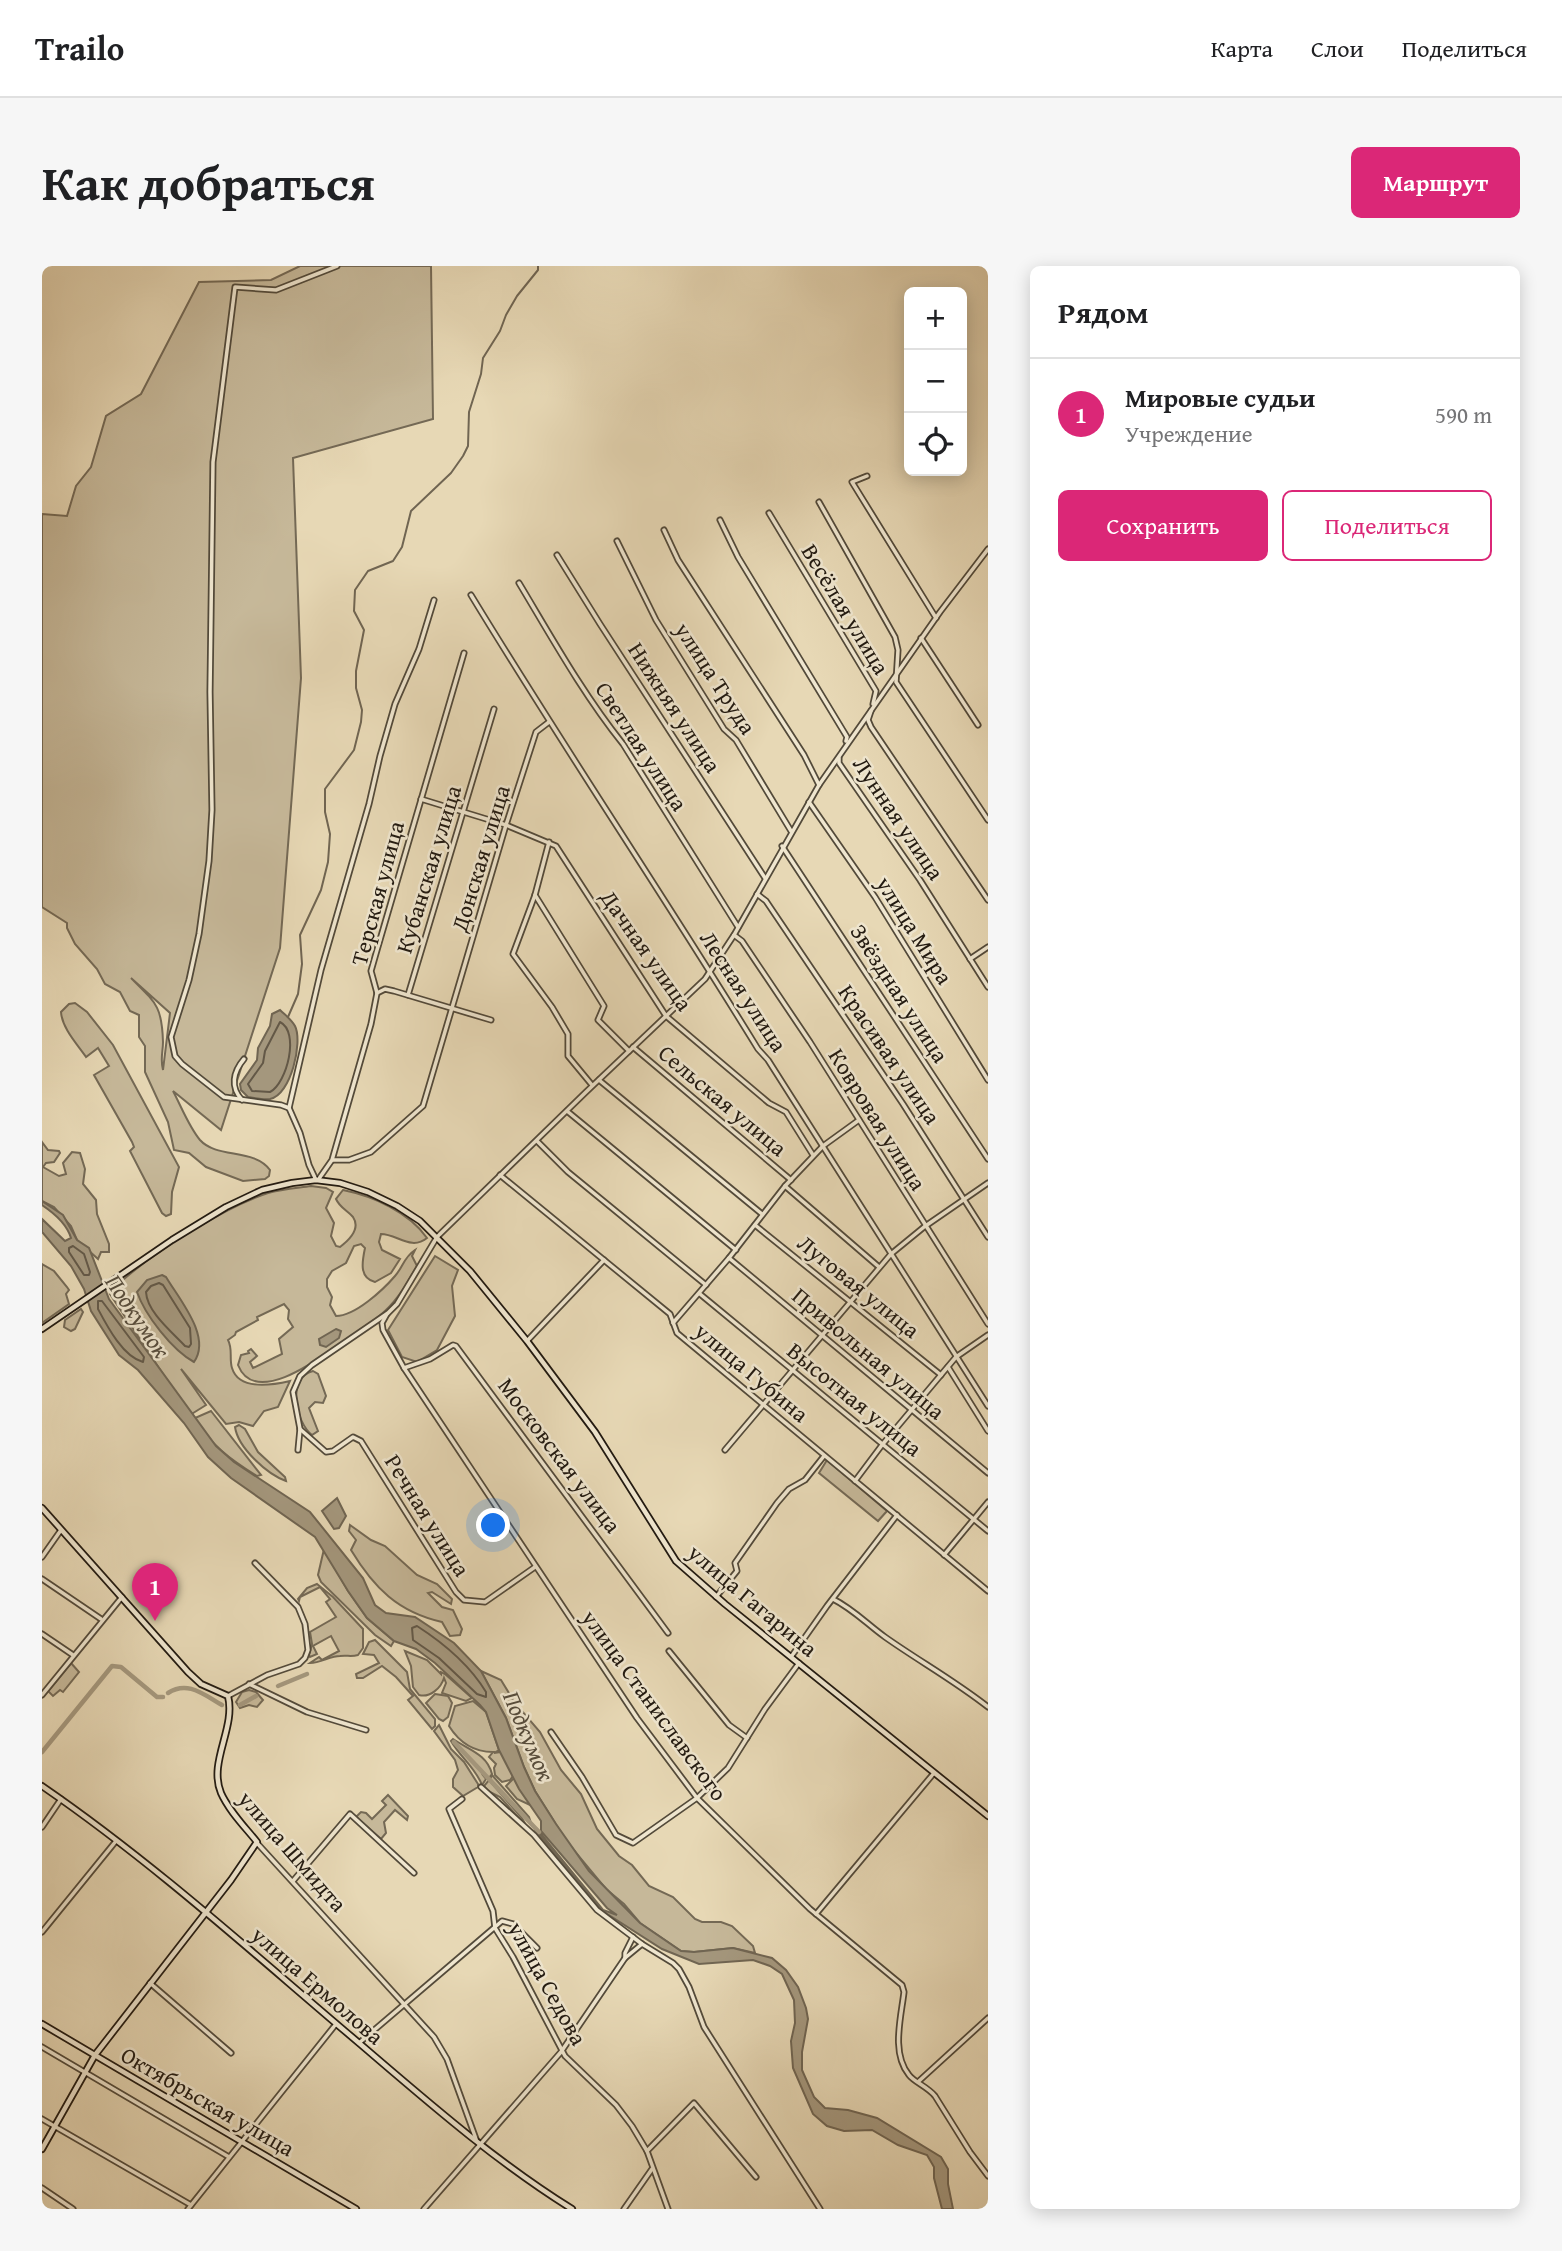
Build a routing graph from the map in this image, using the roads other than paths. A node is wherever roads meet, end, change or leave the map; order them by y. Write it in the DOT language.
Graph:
graph roads {
  1 [pos="337,266"];
  2 [pos="867,476"];
  3 [pos="819,502"];
  4 [pos="769,513"];
  5 [pos="720,520"];
  6 [pos="664,530"];
  7 [pos="617,541"];
  8 [pos="988,549"];
  9 [pos="557,555"];
  10 [pos="519,583"];
  11 [pos="471,595"];
  12 [pos="434,600"];
  13 [pos="936,618"];
  14 [pos="922,638"];
  15 [pos="464,653"];
  16 [pos="896,675"];
  17 [pos="872,707"];
  18 [pos="494,709"];
  19 [pos="549,722"];
  20 [pos="978,725"];
  21 [pos="843,748"];
  22 [pos="819,785"];
  23 [pos="421,799"];
  24 [pos="809,802"];
  25 [pos="463,811"];
  26 [pos="988,820"];
  27 [pos="506,825"];
  28 [pos="791,831"];
  29 [pos="549,842"];
  30 [pos="782,846"];
  31 [pos="765,878"];
  32 [pos="757,894"];
  33 [pos="535,895"];
  34 [pos="988,900"];
  35 [pos="738,927"];
  36 [pos="734,935"];
  37 [pos="988,947"];
  38 [pos="970,959"];
  39 [pos="710,972"];
  40 [pos="988,987"];
  41 [pos="377,993"];
  42 [pos="408,995"];
  43 [pos="452,1009"];
  44 [pos="666,1016"];
  45 [pos="491,1020"];
  46 [pos="631,1049"];
  47 [pos="244,1059"];
  48 [pos="599,1080"];
  49 [pos="988,1080"];
  50 [pos="592,1085"];
  51 [pos="243,1100"];
  52 [pos="289,1108"];
  53 [pos="567,1111"];
  54 [pos="859,1120"];
  55 [pos="537,1142"];
  56 [pos="823,1146"];
  57 [pos="813,1155"];
  58 [pos="988,1159"];
  59 [pos="332,1160"];
  60 [pos="500,1175"];
  61 [pos="317,1180"];
  62 [pos="791,1180"];
  63 [pos="988,1183"];
  64 [pos="785,1186"];
  65 [pos="964,1200"];
  66 [pos="762,1214"];
  67 [pos="755,1224"];
  68 [pos="924,1227"];
  69 [pos="438,1237"];
  70 [pos="988,1237"];
  71 [pos="736,1250"];
  72 [pos="891,1254"];
  73 [pos="729,1258"];
  74 [pos="604,1260"];
  75 [pos="879,1267"];
  76 [pos="706,1285"];
  77 [pos="700,1294"];
  78 [pos="849,1301"];
  79 [pos="388,1313"];
  80 [pos="673,1324"];
  81 [pos="988,1324"];
  82 [pos="42,1329"];
  83 [pos="820,1335"];
  84 [pos="988,1335"];
  85 [pos="527,1341"];
  86 [pos="956,1357"];
  87 [pos="948,1367"];
  88 [pos="404,1368"];
  89 [pos="792,1370"];
  90 [pos="941,1376"];
  91 [pos="764,1404"];
  92 [pos="988,1406"];
  93 [pos="912,1412"];
  94 [pos="300,1429"];
  95 [pos="988,1431"];
  96 [pos="882,1445"];
  97 [pos="298,1450"];
  98 [pos="725,1450"];
  99 [pos="824,1456"];
  100 [pos="988,1473"];
  101 [pos="855,1481"];
  102 [pos="988,1502"];
  103 [pos="42,1508"];
  104 [pos="897,1515"];
  105 [pos="974,1519"];
  106 [pos="61,1530"];
  107 [pos="988,1531"];
  108 [pos="944,1555"];
  109 [pos="42,1557"];
  110 [pos="255,1563"];
  111 [pos="535,1567"];
  112 [pos="42,1579"];
  113 [pos="988,1591"];
  114 [pos="122,1597"];
  115 [pos="716,1597"];
  116 [pos="833,1599"];
  117 [pos="102,1620"];
  118 [pos="668,1633"];
  119 [pos="42,1634"];
  120 [pos="669,1651"];
  121 [pos="73,1655"];
  122 [pos="791,1657"];
  123 [pos="799,1663"];
  124 [pos="248,1684"];
  125 [pos="43,1692"];
  126 [pos="228,1696"];
  127 [pos="988,1707"];
  128 [pos="366,1730"];
  129 [pos="551,1732"];
  130 [pos="747,1738"];
  131 [pos="934,1773"];
  132 [pos="42,1786"];
  133 [pos="481,1787"];
  134 [pos="697,1798"];
  135 [pos="61,1799"];
  136 [pos="462,1799"];
  137 [pos="988,1816"];
  138 [pos="42,1828"];
  139 [pos="116,1841"];
  140 [pos="257,1842"];
  141 [pos="414,1873"];
  142 [pos="293,1881"];
  143 [pos="205,1912"];
  144 [pos="816,1914"];
  145 [pos="495,1928"];
  146 [pos="42,1932"];
  147 [pos="633,1937"];
  148 [pos="642,1944"];
  149 [pos="537,1948"];
  150 [pos="625,1958"];
  151 [pos="150,1983"];
  152 [pos="404,2003"];
  153 [pos="988,2018"];
  154 [pos="42,2024"];
  155 [pos="336,2024"];
  156 [pos="359,2043"];
  157 [pos="42,2047"];
  158 [pos="563,2049"];
  159 [pos="231,2053"];
  160 [pos="96,2055"];
  161 [pos="86,2073"];
  162 [pos="919,2081"];
  163 [pos="42,2119"];
  164 [pos="55,2126"];
  165 [pos="242,2141"];
  166 [pos="479,2144"];
  167 [pos="42,2149"];
  168 [pos="646,2151"];
  169 [pos="229,2157"];
  170 [pos="652,2169"];
  171 [pos="988,2176"];
  172 [pos="756,2177"];
  173 [pos="42,2188"];
  174 [pos="190,2207"];
  175 [pos="73,2209"];
  176 [pos="356,2209"];
  177 [pos="424,2209"];
  178 [pos="572,2209"];
  179 [pos="624,2209"];
  180 [pos="668,2209"];
  181 [pos="820,2209"];
  1 -- 51 [label="street"];
  2 -- 13 [label="street"];
  3 -- 16 [label="street"];
  4 -- 17 [label="street, Весёлая улица"];
  5 -- 21 [label="street, Лунная улица"];
  6 -- 22 [label="street"];
  7 -- 28 [label="street, улица Труда"];
  8 -- 13 [label="street"];
  9 -- 31 [label="street, Нижняя улица"];
  10 -- 35 [label="street, Светлая улица"];
  11 -- 19 [label="street, Лесная улица"];
  12 -- 52 [label="street"];
  13 -- 14 [label="street"];
  14 -- 16 [label="street"];
  14 -- 20 [label="street"];
  15 -- 23 [label="street, Терская улица"];
  16 -- 17 [label="street"];
  16 -- 26 [label="street"];
  17 -- 21 [label="street"];
  17 -- 34 [label="street, Весёлая улица"];
  18 -- 25 [label="street, Кубанская улица"];
  19 -- 27 [label="street, Донская улица"];
  19 -- 39 [label="street, Лесная улица"];
  21 -- 22 [label="street"];
  21 -- 38 [label="street, Лунная улица"];
  22 -- 24 [label="street"];
  23 -- 25 [label="street"];
  23 -- 41 [label="street, Терская улица"];
  24 -- 28 [label="street"];
  24 -- 49 [label="street, улица Мира"];
  25 -- 27 [label="street"];
  25 -- 42 [label="street, Кубанская улица"];
  27 -- 29 [label="street"];
  27 -- 43 [label="street, Донская улица"];
  28 -- 30 [label="street"];
  29 -- 33 [label="street"];
  29 -- 44 [label="street, Дачная улица"];
  30 -- 31 [label="street"];
  30 -- 58 [label="street, Звёздная улица"];
  31 -- 32 [label="street"];
  32 -- 35 [label="street"];
  32 -- 65 [label="street, Красивая улица"];
  33 -- 46 [label="street, Сельская улица"];
  33 -- 50 [label="street"];
  35 -- 36 [label="street"];
  36 -- 39 [label="street"];
  36 -- 54 [label="street, Ковровая улица"];
  37 -- 38 [label="street"];
  38 -- 40 [label="street, Лунная улица"];
  39 -- 44 [label="street"];
  39 -- 56 [label="street, Лесная улица"];
  41 -- 42 [label="street"];
  41 -- 59 [label="street, Терская улица"];
  42 -- 43 [label="street"];
  43 -- 45 [label="street"];
  43 -- 59 [label="street"];
  44 -- 46 [label="street"];
  44 -- 57 [label="street, Дачная улица"];
  46 -- 48 [label="street"];
  46 -- 62 [label="street, Сельская улица"];
  47 -- 51 [label="street"];
  48 -- 50 [label="street"];
  48 -- 66 [label="street"];
  50 -- 53 [label="street"];
  51 -- 52 [label="street"];
  52 -- 61 [label="street"];
  53 -- 55 [label="street"];
  53 -- 71 [label="street"];
  54 -- 56 [label="street"];
  54 -- 68 [label="street, Ковровая улица"];
  55 -- 60 [label="street"];
  55 -- 76 [label="street"];
  56 -- 57 [label="street"];
  56 -- 72 [label="street, Лесная улица"];
  57 -- 62 [label="street"];
  59 -- 61 [label="street, Терская улица"];
  60 -- 69 [label="street"];
  60 -- 74 [label="street, улица Губина"];
  61 -- 69 [label="street, улица Гагарина"];
  61 -- 82 [label="street"];
  62 -- 64 [label="street"];
  63 -- 65 [label="street"];
  64 -- 66 [label="street"];
  64 -- 75 [label="street, Сельская улица"];
  65 -- 68 [label="street"];
  65 -- 70 [label="street, Красивая улица"];
  66 -- 67 [label="street"];
  67 -- 71 [label="street"];
  67 -- 78 [label="street, Луговая улица"];
  68 -- 72 [label="street"];
  68 -- 81 [label="street, Ковровая улица"];
  69 -- 79 [label="street"];
  69 -- 85 [label="street, улица Гагарина"];
  71 -- 73 [label="street"];
  72 -- 75 [label="street"];
  72 -- 86 [label="street, Лесная улица"];
  73 -- 76 [label="street"];
  73 -- 83 [label="street, Привольная улица"];
  74 -- 80 [label="street, улица Губина"];
  74 -- 85 [label="street"];
  75 -- 78 [label="street"];
  76 -- 77 [label="street"];
  77 -- 80 [label="street"];
  77 -- 89 [label="street, Высотная улица"];
  78 -- 83 [label="street"];
  78 -- 90 [label="street, Луговая улица"];
  79 -- 88 [label="street, улица Станиславского"];
  79 -- 94 [label="street"];
  80 -- 91 [label="street, улица Губина"];
  83 -- 89 [label="street"];
  83 -- 93 [label="street, Привольная улица"];
  84 -- 86 [label="street"];
  85 -- 115 [label="street, улица Гагарина"];
  86 -- 87 [label="street"];
  86 -- 92 [label="street, Лесная улица"];
  87 -- 90 [label="street"];
  87 -- 95 [label="street"];
  88 -- 111 [label="street, улица Станиславского"];
  88 -- 118 [label="street, Московская улица"];
  89 -- 91 [label="street"];
  89 -- 96 [label="street, Высотная улица"];
  90 -- 93 [label="street"];
  91 -- 98 [label="street"];
  91 -- 99 [label="street, улица Губина"];
  93 -- 96 [label="street"];
  93 -- 100 [label="street, Привольная улица"];
  94 -- 97 [label="street"];
  94 -- 111 [label="street, Речная улица"];
  96 -- 101 [label="street"];
  96 -- 105 [label="street, Высотная улица"];
  99 -- 101 [label="street, улица Губина"];
  99 -- 115 [label="street"];
  101 -- 104 [label="street, улица Губина"];
  102 -- 105 [label="street"];
  103 -- 106 [label="street"];
  104 -- 108 [label="street, улица Губина"];
  104 -- 116 [label="street"];
  105 -- 107 [label="street, Высотная улица"];
  105 -- 108 [label="street"];
  106 -- 109 [label="street"];
  106 -- 114 [label="street"];
  108 -- 113 [label="street, улица Губина"];
  110 -- 124 [label="street"];
  111 -- 134 [label="street, улица Станиславского"];
  112 -- 117 [label="street"];
  114 -- 117 [label="street"];
  114 -- 126 [label="street"];
  115 -- 122 [label="street, улица Гагарина"];
  116 -- 122 [label="street"];
  116 -- 127 [label="street"];
  117 -- 121 [label="street"];
  119 -- 121 [label="street"];
  120 -- 130 [label="street"];
  121 -- 125 [label="street"];
  122 -- 123 [label="street, улица Гагарина"];
  123 -- 130 [label="street"];
  123 -- 131 [label="street, улица Гагарина"];
  124 -- 126 [label="street"];
  124 -- 128 [label="street"];
  126 -- 140 [label="street, улица Шмидта"];
  129 -- 134 [label="street"];
  130 -- 134 [label="street"];
  131 -- 137 [label="street, улица Гагарина"];
  131 -- 144 [label="street"];
  132 -- 135 [label="street, улица Ермолова"];
  133 -- 147 [label="street"];
  134 -- 144 [label="street, улица Станиславского"];
  135 -- 138 [label="street"];
  135 -- 139 [label="street, улица Ермолова"];
  136 -- 145 [label="street, улица Седова"];
  139 -- 143 [label="street, улица Ермолова"];
  139 -- 146 [label="street"];
  140 -- 142 [label="street, улица Шмидта"];
  140 -- 143 [label="street"];
  141 -- 142 [label="street"];
  142 -- 152 [label="street, улица Шмидта"];
  143 -- 151 [label="street"];
  143 -- 155 [label="street, улица Ермолова"];
  144 -- 162 [label="street, улица Станиславского"];
  145 -- 149 [label="street"];
  145 -- 152 [label="street"];
  145 -- 158 [label="street, улица Седова"];
  147 -- 148 [label="street"];
  147 -- 150 [label="street"];
  148 -- 150 [label="street"];
  148 -- 181 [label="street"];
  150 -- 158 [label="street"];
  151 -- 159 [label="street"];
  151 -- 160 [label="street"];
  152 -- 156 [label="street"];
  152 -- 166 [label="street, улица Шмидта"];
  153 -- 162 [label="street"];
  154 -- 160 [label="street, Октябрьская улица"];
  155 -- 156 [label="street, улица Ермолова"];
  155 -- 165 [label="street"];
  156 -- 166 [label="street, улица Ермолова"];
  157 -- 161 [label="street"];
  158 -- 166 [label="street"];
  158 -- 168 [label="street, улица Седова"];
  160 -- 161 [label="street"];
  160 -- 165 [label="street, Октябрьская улица"];
  161 -- 164 [label="street"];
  161 -- 169 [label="street"];
  162 -- 171 [label="street"];
  163 -- 164 [label="street"];
  164 -- 167 [label="street"];
  164 -- 174 [label="street"];
  165 -- 169 [label="street"];
  165 -- 176 [label="street, Октябрьская улица"];
  166 -- 177 [label="street"];
  166 -- 178 [label="street, улица Ермолова"];
  168 -- 170 [label="street, улица Седова"];
  168 -- 172 [label="street"];
  169 -- 174 [label="street"];
  170 -- 179 [label="street"];
  170 -- 180 [label="street, улица Седова"];
  173 -- 175 [label="street"];
}
